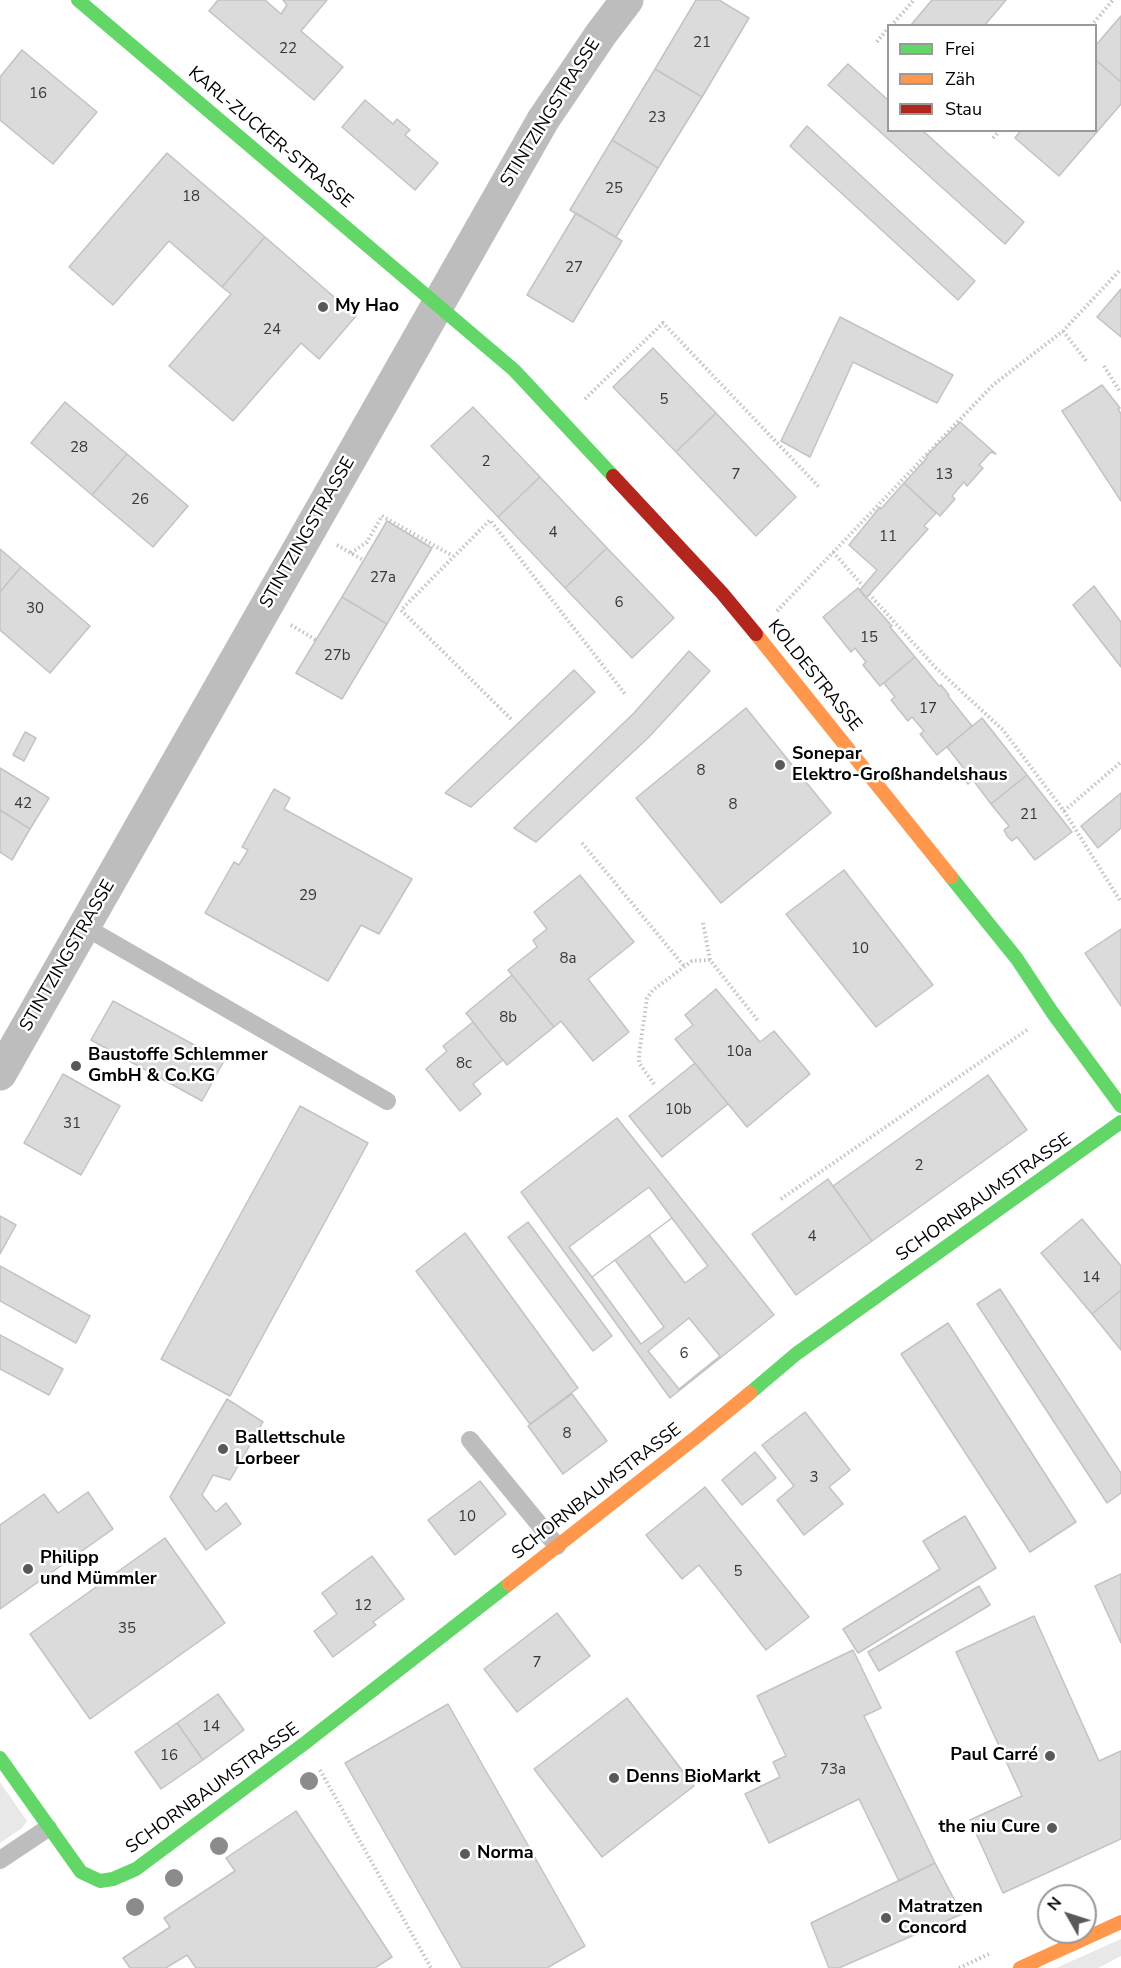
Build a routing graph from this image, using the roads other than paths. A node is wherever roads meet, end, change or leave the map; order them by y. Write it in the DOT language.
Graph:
graph roads {
  1 [pos="78,0"];
  2 [pos="627,0"];
  3 [pos="438,305"];
  4 [pos="85,927"];
  5 [pos="0,1074"];
  6 [pos="387,1101"];
  7 [pos="1121,1106"];
  8 [pos="1121,1122"];
  9 [pos="471,1440"];
  10 [pos="557,1546"];
  11 [pos="0,1758"];
  12 [pos="48,1828"];
  13 [pos="0,1860"];
  14 [pos="1121,1922"];
  15 [pos="1020,1968"];
  1 -- 3 [label="street, KARL-ZUCKER-STRASSE"];
  2 -- 3 [label="street, STINTZINGSTRASSE"];
  3 -- 4 [label="street, STINTZINGSTRASSE"];
  3 -- 7 [label="street, KOLDESTRASSE"];
  4 -- 5 [label="street, STINTZINGSTRASSE"];
  4 -- 6 [label="lane"];
  8 -- 10 [label="street, SCHORNBAUMSTRASSE"];
  9 -- 10 [label="lane"];
  10 -- 12 [label="street, SCHORNBAUMSTRASSE"];
  11 -- 12 [label="street"];
  12 -- 13 [label="lane"];
  14 -- 15 [label="street"];
}
